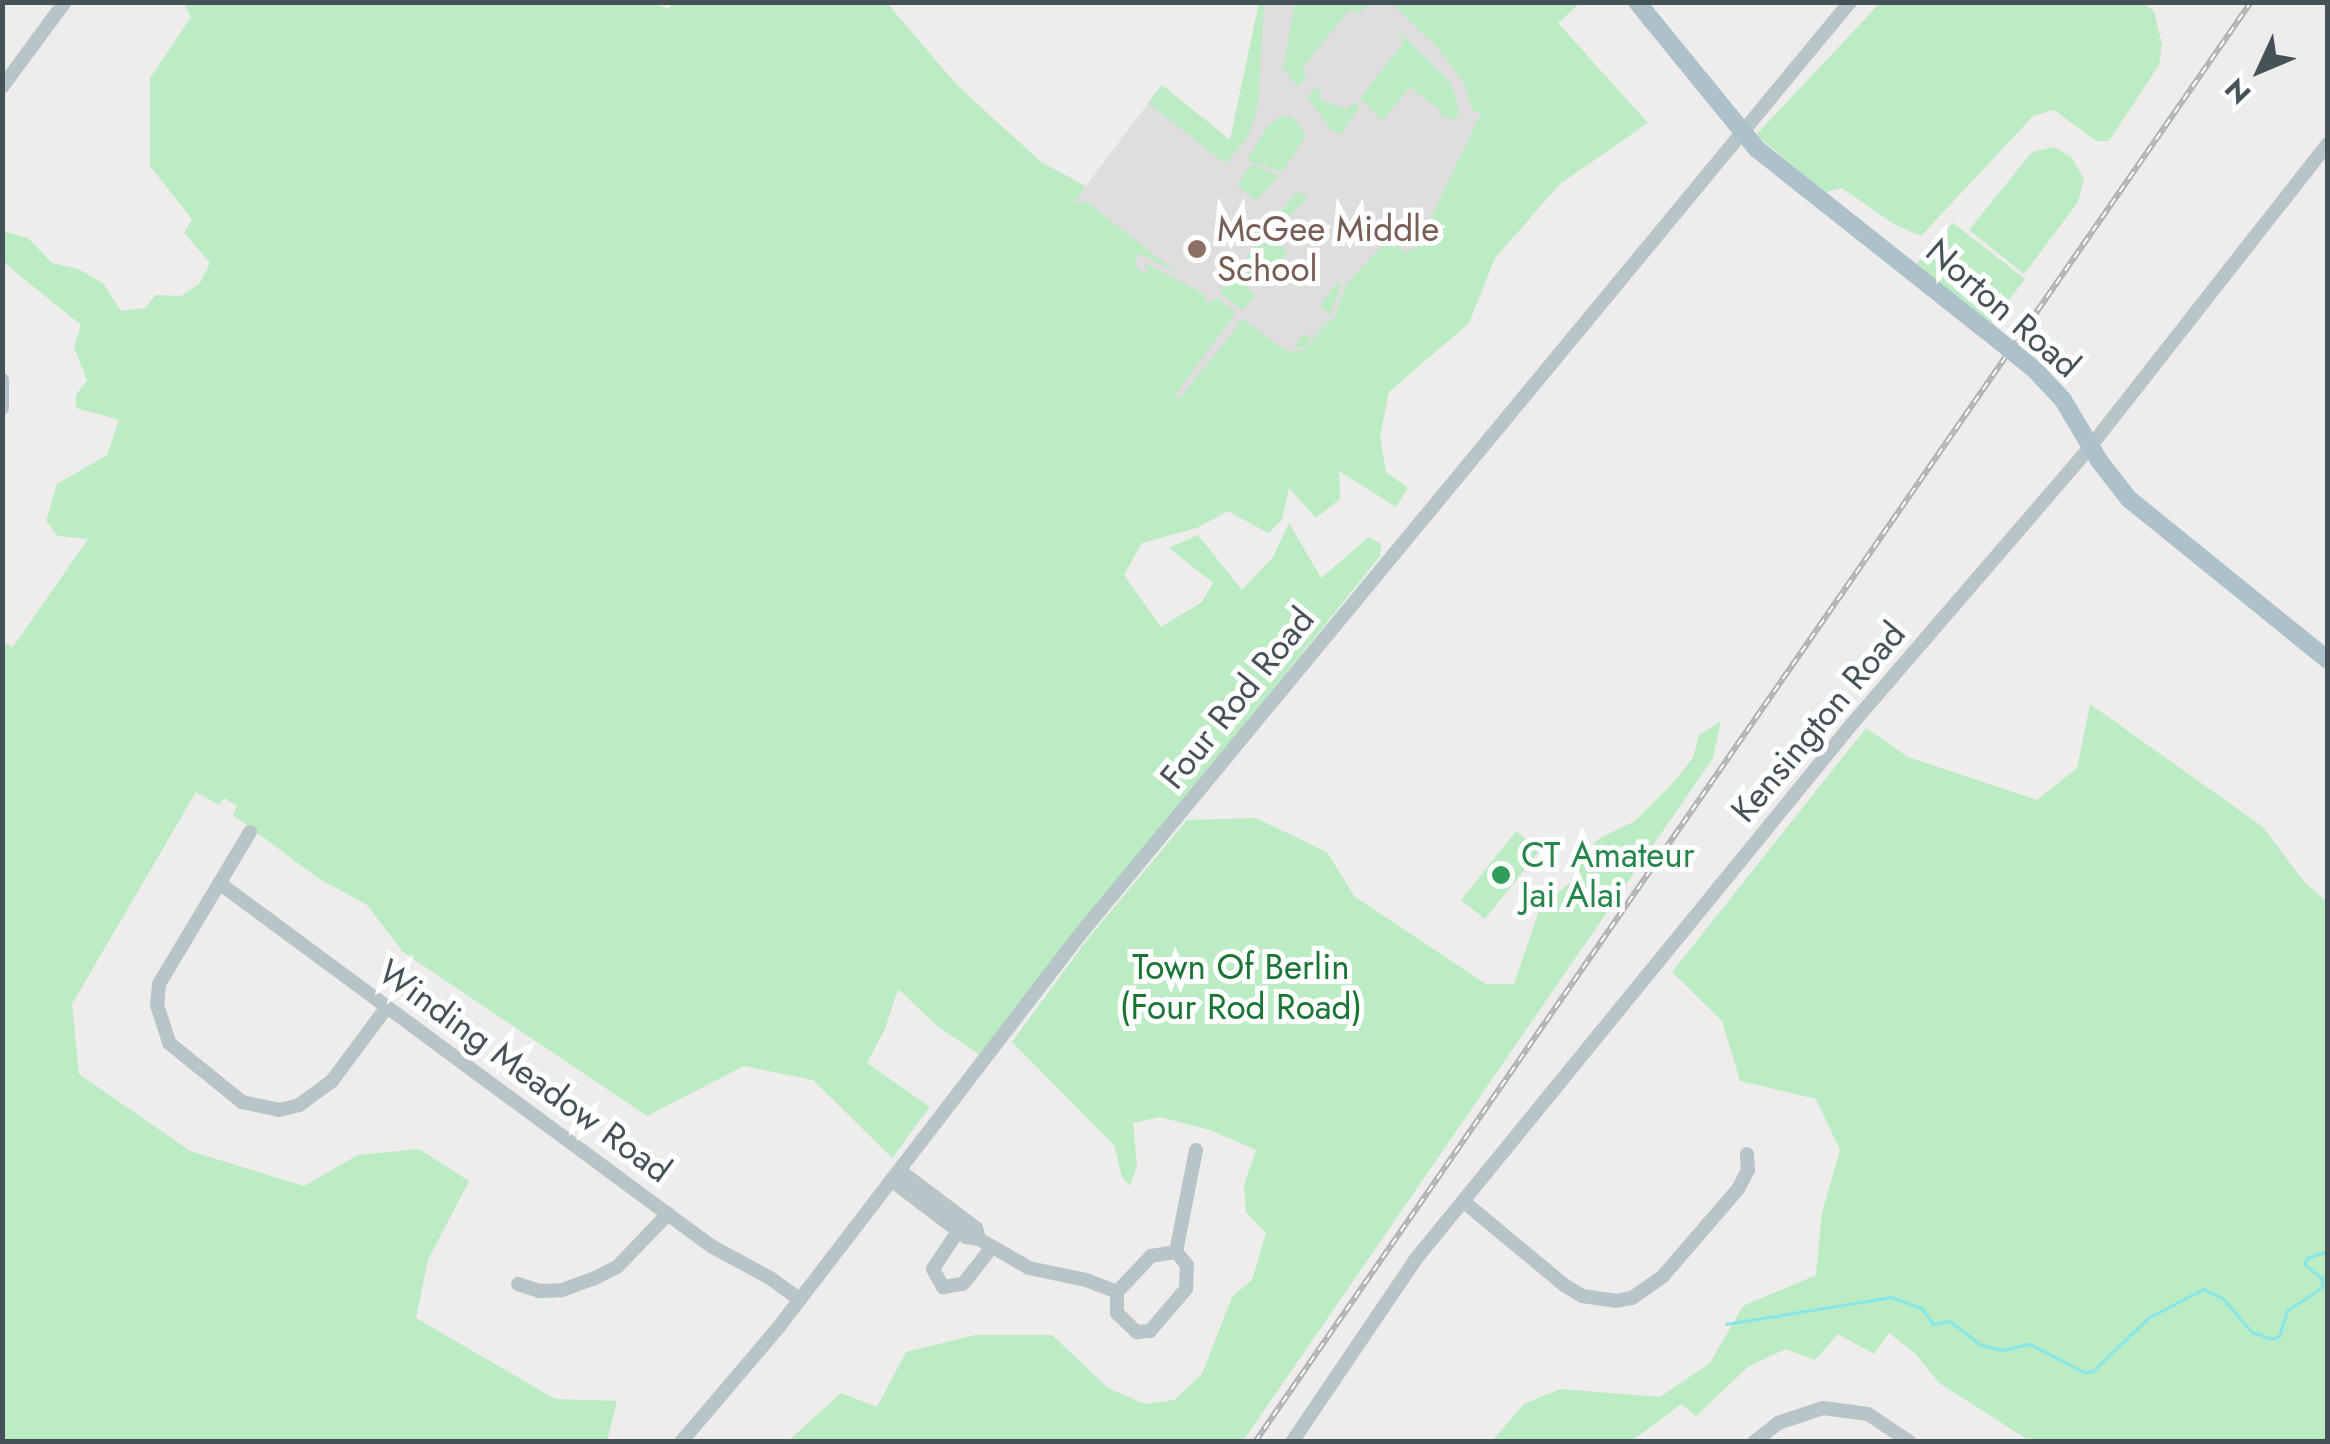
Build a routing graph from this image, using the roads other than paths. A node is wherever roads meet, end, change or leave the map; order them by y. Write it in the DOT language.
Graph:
graph roads {
  1 [pos="65,2"];
  2 [pos="1637,2"];
  3 [pos="1850,2"];
  4 [pos="2,87"];
  5 [pos="1740,133"];
  6 [pos="2328,144"];
  7 [pos="2,380"];
  8 [pos="2,408"];
  9 [pos="2090,447"];
  10 [pos="2328,660"];
  11 [pos="250,832"];
  12 [pos="219,883"];
  13 [pos="387,1006"];
  14 [pos="1196,1150"];
  15 [pos="1747,1154"];
  16 [pos="895,1175"];
  17 [pos="1462,1200"];
  18 [pos="668,1214"];
  19 [pos="958,1231"];
  20 [pos="985,1243"];
  21 [pos="1176,1252"];
  22 [pos="518,1284"];
  23 [pos="1117,1292"];
  24 [pos="800,1300"];
  25 [pos="681,1442"];
  26 [pos="1292,1442"];
  27 [pos="1754,1442"];
  28 [pos="1910,1442"];
  1 -- 4 [label="street"];
  2 -- 5 [label="main road, Norton Road"];
  3 -- 5 [label="street, Four Rod Road"];
  5 -- 9 [label="main road, Norton Road, bridge"];
  5 -- 16 [label="street, Four Rod Road"];
  6 -- 9 [label="street, Kensington Road"];
  7 -- 8 [label="street"];
  9 -- 10 [label="main road, Norton Road"];
  9 -- 17 [label="street, Kensington Road"];
  11 -- 12 [label="street"];
  12 -- 13 [label="street, Winding Meadow Road"];
  12 -- 13 [label="street"];
  13 -- 18 [label="street, Winding Meadow Road"];
  14 -- 21 [label="street"];
  15 -- 17 [label="street"];
  16 -- 19 [label="street"];
  16 -- 20 [label="street"];
  16 -- 24 [label="street, Four Rod Road"];
  17 -- 26 [label="street, Kensington Road"];
  18 -- 22 [label="street"];
  18 -- 24 [label="street, Winding Meadow Road"];
  19 -- 20 [label="street"];
  19 -- 20 [label="street"];
  20 -- 23 [label="street"];
  21 -- 23 [label="street"];
  21 -- 23 [label="street"];
  24 -- 25 [label="street, Four Rod Road"];
  27 -- 28 [label="street"];
}
